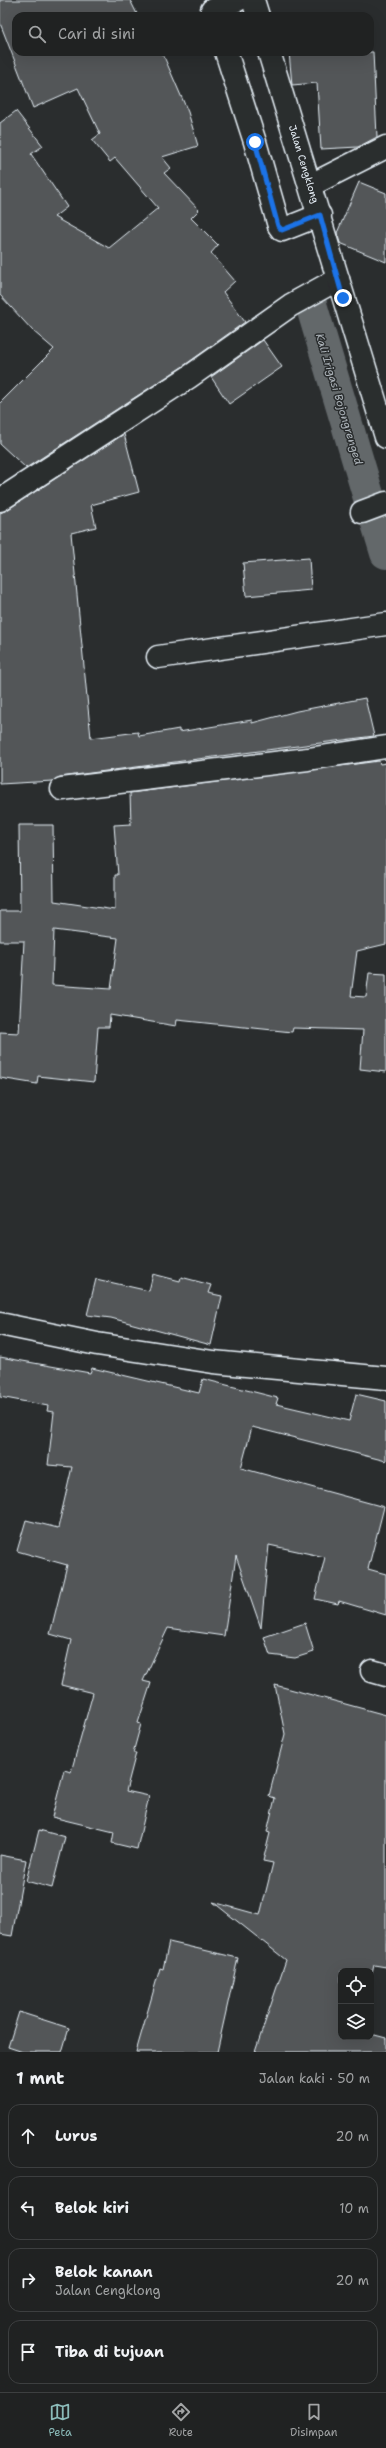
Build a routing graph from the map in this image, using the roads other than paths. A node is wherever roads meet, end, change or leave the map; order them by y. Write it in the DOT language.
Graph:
graph roads {
  1 [pos="238,0"];
  2 [pos="253,0"];
  3 [pos="211,9"];
  4 [pos="257,12"];
  5 [pos="227,56"];
  6 [pos="271,56"];
  7 [pos="386,147"];
  8 [pos="311,185"];
  9 [pos="315,217"];
  10 [pos="338,279"];
  11 [pos="386,437"];
  12 [pos="0,500"];
  13 [pos="386,503"];
  14 [pos="362,512"];
  15 [pos="386,624"];
  16 [pos="158,657"];
  17 [pos="386,747"];
  18 [pos="62,789"];
  19 [pos="0,1324"];
  20 [pos="386,1378"];
  1 -- 3 [label="street"];
  2 -- 4 [label="street"];
  5 -- 9 [label="street"];
  6 -- 8 [label="street, Jalan Cengklong"];
  7 -- 8 [label="street"];
  8 -- 9 [label="street, Jalan Cengklong"];
  9 -- 10 [label="street, Jalan Cengklong"];
  10 -- 11 [label="street, Jalan Cengklong"];
  10 -- 12 [label="street"];
  13 -- 14 [label="street"];
  15 -- 16 [label="street"];
  17 -- 18 [label="street"];
  19 -- 20 [label="street"];
}
